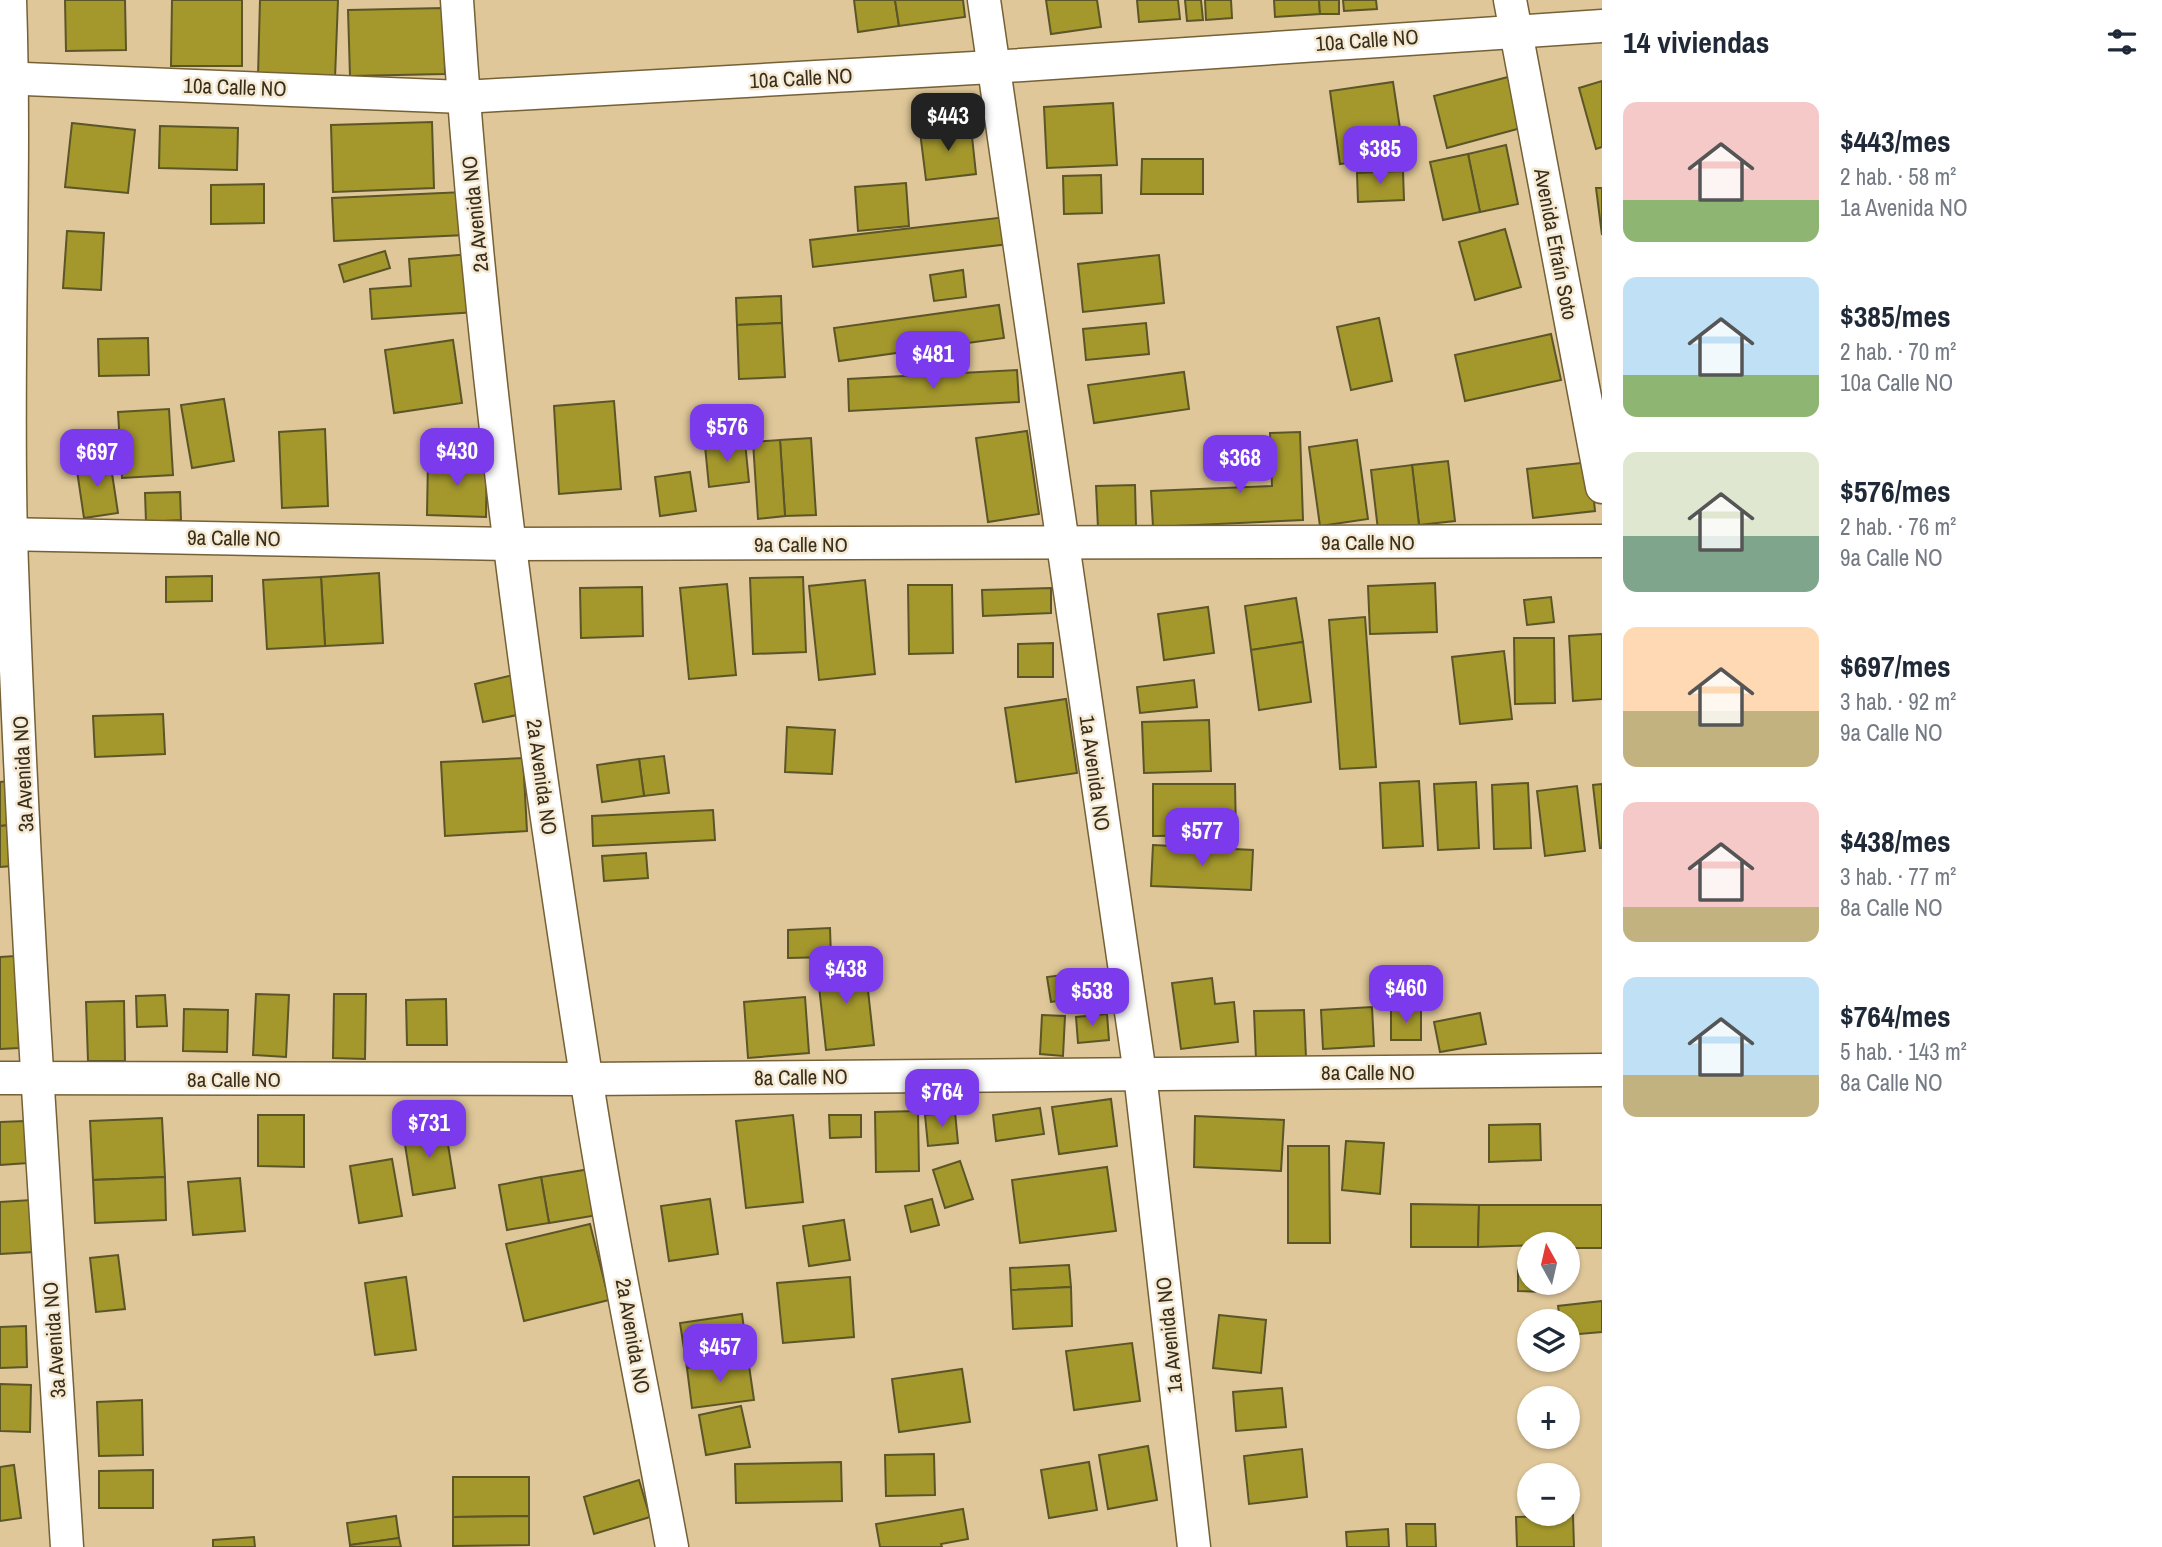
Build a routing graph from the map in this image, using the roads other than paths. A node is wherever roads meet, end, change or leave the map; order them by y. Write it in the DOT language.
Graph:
graph roads {
  1 [pos="10,0"];
  2 [pos="457,0"];
  3 [pos="984,0"];
  4 [pos="1512,15"];
  5 [pos="1602,26"];
  6 [pos="992,67"];
  7 [pos="6,78"];
  8 [pos="463,97"];
  9 [pos="1602,487"];
  10 [pos="6,534"];
  11 [pos="1602,541"];
  12 [pos="508,544"];
  13 [pos="1061,544"];
  14 [pos="1602,1070"];
  15 [pos="1140,1073"];
  16 [pos="0,1078"];
  17 [pos="38,1079"];
  18 [pos="586,1079"];
  19 [pos="67,1547"];
  20 [pos="672,1547"];
  21 [pos="1194,1547"];
  1 -- 7 [label="street, 3a Avenida NO"];
  2 -- 8 [label="street, 2a Avenida NO"];
  3 -- 6 [label="street, 1a Avenida NO"];
  4 -- 5 [label="street, 10a Calle NO"];
  4 -- 6 [label="street, 10a Calle NO"];
  4 -- 9 [label="street, Avenida Efraín Soto"];
  6 -- 8 [label="street, 10a Calle NO"];
  6 -- 13 [label="street, 1a Avenida NO"];
  7 -- 8 [label="street, 10a Calle NO"];
  7 -- 10 [label="street, 3a Avenida NO"];
  8 -- 12 [label="street, 2a Avenida NO"];
  10 -- 12 [label="street, 9a Calle NO"];
  10 -- 17 [label="street, 3a Avenida NO"];
  11 -- 13 [label="street, 9a Calle NO"];
  12 -- 13 [label="street, 9a Calle NO"];
  12 -- 18 [label="street, 2a Avenida NO"];
  13 -- 15 [label="street, 1a Avenida NO"];
  14 -- 15 [label="street, 8a Calle NO"];
  15 -- 18 [label="street, 8a Calle NO"];
  15 -- 21 [label="street, 1a Avenida NO"];
  16 -- 17 [label="street, 8a Calle NO"];
  17 -- 18 [label="street, 8a Calle NO"];
  17 -- 19 [label="street, 3a Avenida NO"];
  18 -- 20 [label="street, 2a Avenida NO"];
}
